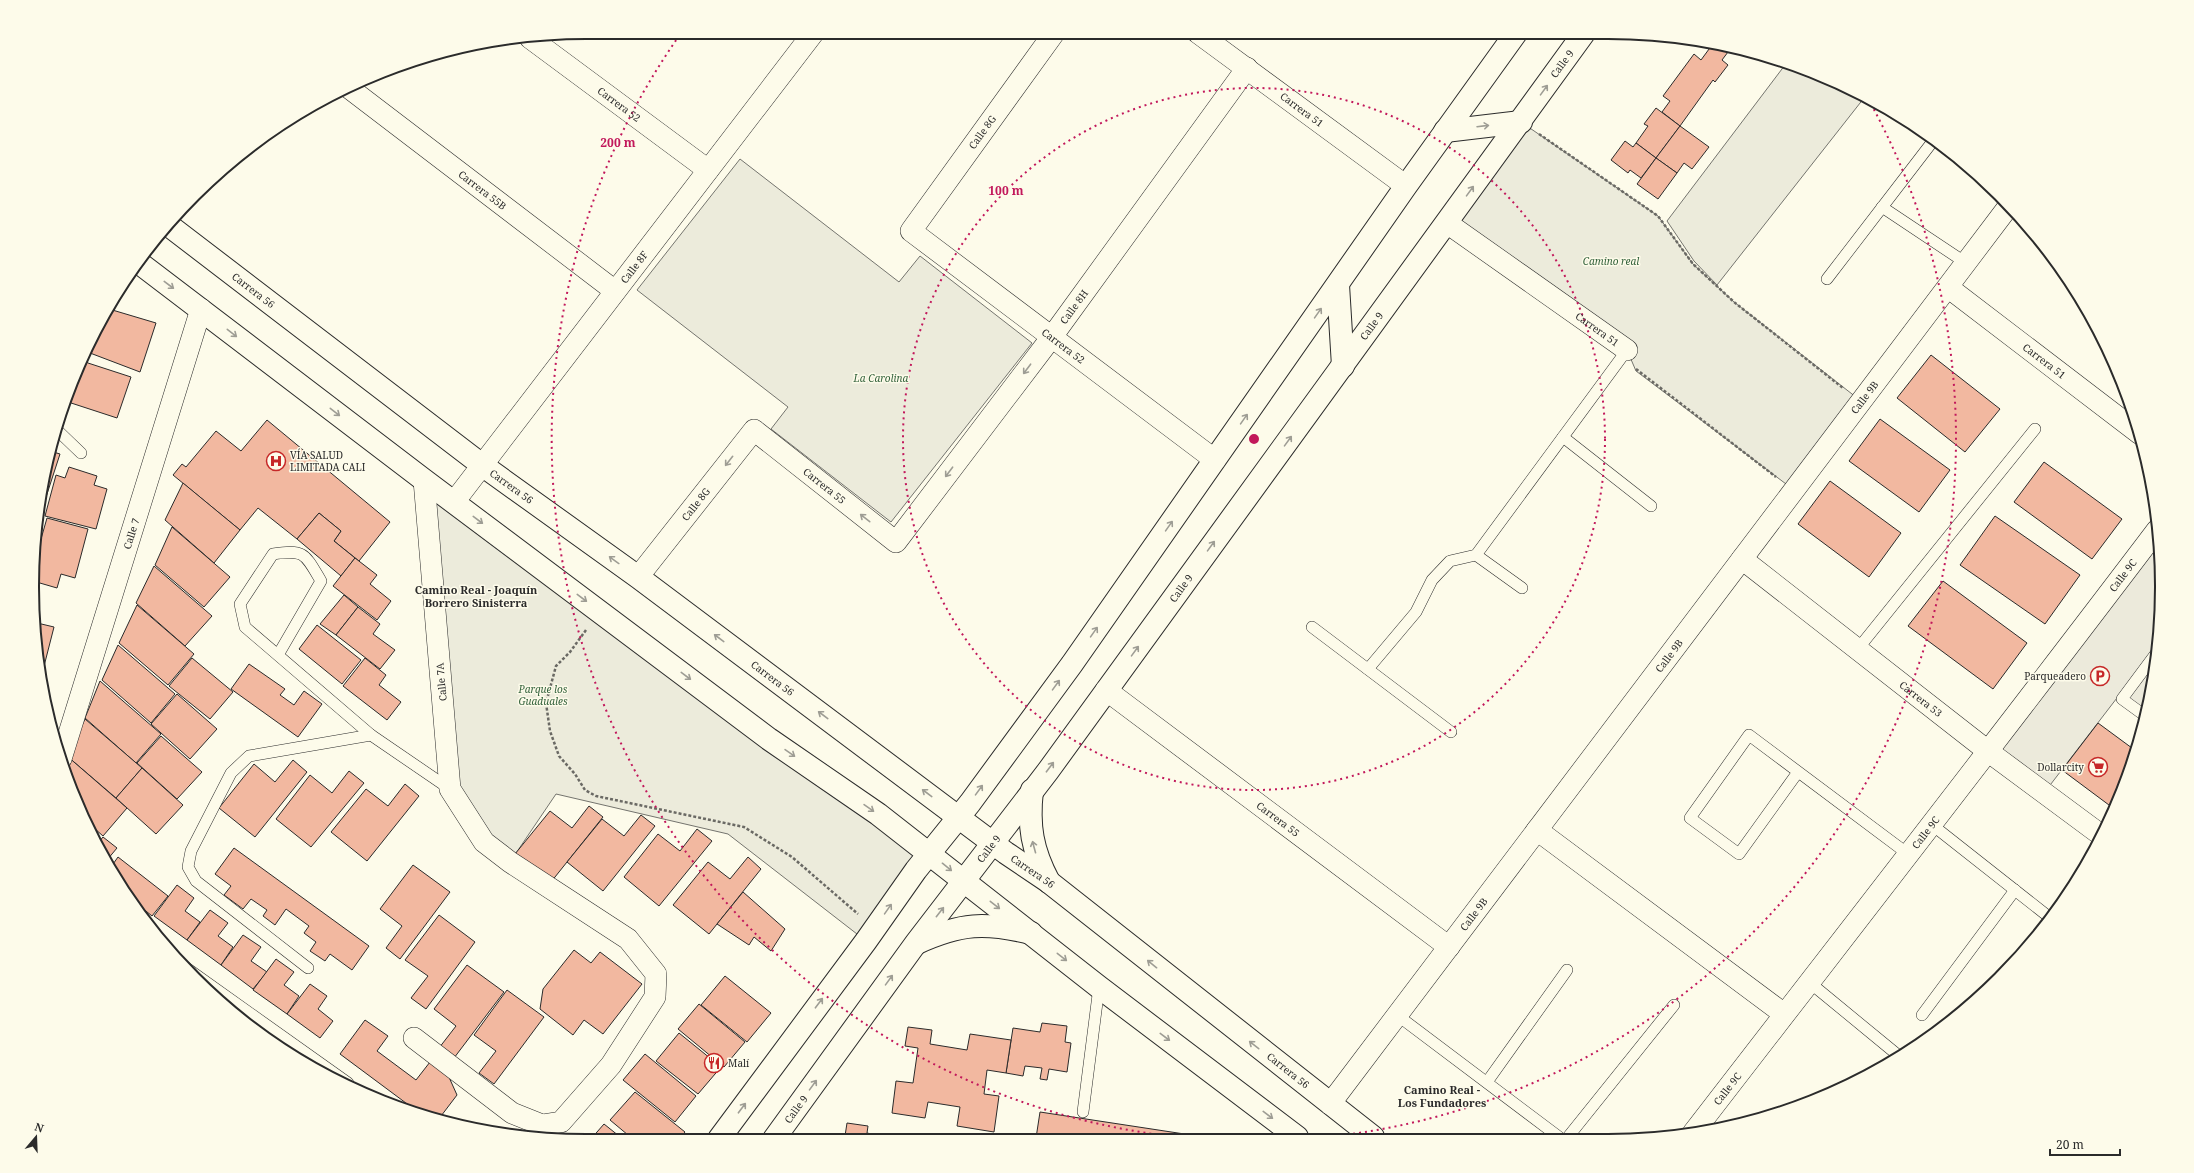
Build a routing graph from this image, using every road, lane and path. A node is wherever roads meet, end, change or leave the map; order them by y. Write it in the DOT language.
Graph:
graph roads {
  1 [pos="809,39"];
  2 [pos="1049,39"];
  3 [pos="1206,39"];
  4 [pos="1507,39"];
  5 [pos="1580,39"];
  6 [pos="535,42"];
  7 [pos="1247,68"];
  8 [pos="353,91"];
  9 [pos="1521,122"];
  10 [pos="1445,131"];
  11 [pos="1930,144"];
  12 [pos="708,170"];
  13 [pos="1406,186"];
  14 [pos="1882,207"];
  15 [pos="2005,211"];
  16 [pos="1447,223"];
  17 [pos="173,228"];
  18 [pos="911,231"];
  19 [pos="1966,263"];
  20 [pos="143,266"];
  21 [pos="1827,279"];
  22 [pos="1338,285"];
  23 [pos="1949,288"];
  24 [pos="615,291"];
  25 [pos="201,309"];
  26 [pos="1051,338"];
  27 [pos="1627,350"];
  28 [pos="1343,366"];
  29 [pos="1861,401"];
  30 [pos="2131,427"];
  31 [pos="2035,429"];
  32 [pos="754,430"];
  33 [pos="61,434"];
  34 [pos="1564,437"];
  35 [pos="81,452"];
  36 [pos="1215,460"];
  37 [pos="482,465"];
  38 [pos="424,480"];
  39 [pos="1794,490"];
  40 [pos="454,502"];
  41 [pos="1651,506"];
  42 [pos="2152,537"];
  43 [pos="896,542"];
  44 [pos="1476,556"];
  45 [pos="1742,559"];
  46 [pos="638,577"];
  47 [pos="1522,588"];
  48 [pos="590,625"];
  49 [pos="1312,627"];
  50 [pos="1857,650"];
  51 [pos="278,655"];
  52 [pos="2149,664"];
  53 [pos="1368,669"];
  54 [pos="1106,690"];
  55 [pos="2140,712"];
  56 [pos="1451,732"];
  57 [pos="371,735"];
  58 [pos="64,749"];
  59 [pos="1990,752"];
  60 [pos="1798,772"];
  61 [pos="450,789"];
  62 [pos="1032,790"];
  63 [pos="958,817"];
  64 [pos="1931,824"];
  65 [pos="1537,830"];
  66 [pos="2097,832"];
  67 [pos="993,843"];
  68 [pos="929,853"];
  69 [pos="1908,854"];
  70 [pos="964,881"];
  71 [pos="1049,882"];
  72 [pos="2015,890"];
  73 [pos="2046,915"];
  74 [pos="860,916"];
  75 [pos="1031,933"];
  76 [pos="916,943"];
  77 [pos="1449,947"];
  78 [pos="308,968"];
  79 [pos="1567,970"];
  80 [pos="1808,982"];
  81 [pos="1099,988"];
  82 [pos="216,989"];
  83 [pos="1674,1005"];
  84 [pos="1784,1014"];
  85 [pos="1397,1015"];
  86 [pos="1922,1015"];
  87 [pos="414,1038"];
  88 [pos="1895,1053"];
  89 [pos="331,1071"];
  90 [pos="1486,1082"];
  91 [pos="1330,1104"];
  92 [pos="1083,1112"];
  93 [pos="1699,1126"];
  94 [pos="723,1134"];
  95 [pos="778,1134"];
  96 [pos="1292,1134"];
  97 [pos="1369,1134"];
  98 [pos="1554,1134"];
  99 [pos="1570,1134"];
  1 -- 12 [label="street, Calle 8F"];
  2 -- 18 [label="street, Calle 8G"];
  3 -- 7 [label="street, Carrera 51"];
  4 -- 10 [label="main road"];
  9 -- 5 [label="main road, Calle 9, one-way"];
  6 -- 12 [label="street, Carrera 52"];
  7 -- 13 [label="street, Carrera 51"];
  7 -- 26 [label="street, Calle 8H"];
  8 -- 24 [label="street, Carrera 55B"];
  10 -- 9 [label="main road, one-way"];
  16 -- 9 [label="main road, Calle 9, one-way"];
  9 -- 29 [label="path"];
  10 -- 13 [label="main road"];
  11 -- 14 [label="lane"];
  12 -- 24 [label="street, Calle 8F"];
  13 -- 22 [label="main road"];
  14 -- 19 [label="lane"];
  14 -- 21 [label="lane"];
  15 -- 19 [label="street, Calle 9B"];
  16 -- 27 [label="street, Carrera 51"];
  16 -- 28 [label="main road, Calle 9"];
  17 -- 37 [label="main road, Carrera 56"];
  18 -- 26 [label="street, Carrera 52"];
  19 -- 23 [label="street, Calle 9B"];
  20 -- 25 [label="main road, one-way"];
  22 -- 28 [label="main road"];
  36 -- 22 [label="main road, one-way"];
  23 -- 29 [label="street, Calle 9B"];
  23 -- 30 [label="street, Carrera 51"];
  24 -- 37 [label="street, Calle 8F"];
  25 -- 38 [label="main road, one-way"];
  25 -- 58 [label="street, Calle 7"];
  26 -- 36 [label="street, Carrera 52"];
  26 -- 43 [label="street, Calle 8H, one-way"];
  27 -- 34 [label="lane"];
  27 -- 39 [label="path, Carrera 51"];
  54 -- 28 [label="main road, Calle 9, one-way"];
  29 -- 39 [label="street, Calle 9B"];
  31 -- 50 [label="lane"];
  43 -- 32 [label="street, Carrera 55, one-way"];
  32 -- 46 [label="street, Calle 8G, one-way"];
  33 -- 35 [label="lane"];
  34 -- 41 [label="lane"];
  34 -- 44 [label="lane"];
  63 -- 36 [label="main road, one-way"];
  37 -- 40 [label="street, Calle 8F"];
  46 -- 37 [label="main road, Carrera 56, one-way"];
  38 -- 40 [label="main road"];
  38 -- 61 [label="street, Calle 7A"];
  39 -- 45 [label="street, Calle 9B"];
  40 -- 68 [label="main road, one-way"];
  42 -- 59 [label="street, Calle 9C"];
  44 -- 47 [label="lane"];
  44 -- 53 [label="lane"];
  45 -- 50 [label="street, Carrera 53"];
  45 -- 65 [label="street, Calle 9B"];
  63 -- 46 [label="main road, Carrera 56, one-way"];
  48 -- 74 [label="path"];
  49 -- 53 [label="lane"];
  50 -- 59 [label="street, Carrera 53"];
  51 -- 51 [label="lane"];
  51 -- 57 [label="lane"];
  52 -- 55 [label="lane"];
  53 -- 56 [label="lane"];
  62 -- 54 [label="main road, Calle 9, one-way"];
  54 -- 77 [label="street, Carrera 55"];
  57 -- 61 [label="lane"];
  57 -- 78 [label="lane"];
  59 -- 64 [label="street, Calle 9C"];
  59 -- 66 [label="street, Carrera 53"];
  60 -- 60 [label="lane"];
  60 -- 69 [label="lane"];
  61 -- 87 [label="street, Calle 7A"];
  62 -- 67 [label="main road, Calle 9"];
  71 -- 62 [label="main road, one-way"];
  63 -- 67 [label="main road, Carrera 56"];
  63 -- 68 [label="main road"];
  64 -- 69 [label="street, Calle 9C"];
  64 -- 72 [label="lane"];
  65 -- 77 [label="street, Calle 9B"];
  65 -- 84 [label="street"];
  67 -- 70 [label="main road, Calle 9"];
  67 -- 71 [label="main road, Carrera 56"];
  68 -- 70 [label="main road, one-way"];
  94 -- 68 [label="main road, one-way"];
  69 -- 80 [label="street, Calle 9C"];
  70 -- 75 [label="main road, one-way"];
  76 -- 70 [label="main road, Calle 9, one-way"];
  91 -- 71 [label="main road, Carrera 56, one-way"];
  72 -- 73 [label="lane"];
  72 -- 86 [label="lane"];
  75 -- 76 [label="main road"];
  75 -- 81 [label="main road, one-way"];
  95 -- 76 [label="main road, Calle 9, one-way"];
  77 -- 85 [label="street, Calle 9B"];
  79 -- 90 [label="lane"];
  80 -- 84 [label="street, Calle 9C"];
  80 -- 88 [label="lane"];
  81 -- 92 [label="lane"];
  81 -- 96 [label="main road, one-way"];
  82 -- 89 [label="lane"];
  83 -- 99 [label="lane"];
  84 -- 93 [label="street, Calle 9C"];
  85 -- 90 [label="lane"];
  85 -- 91 [label="street, Calle 9B"];
  90 -- 98 [label="lane"];
  91 -- 97 [label="main road, Carrera 56"];
}
